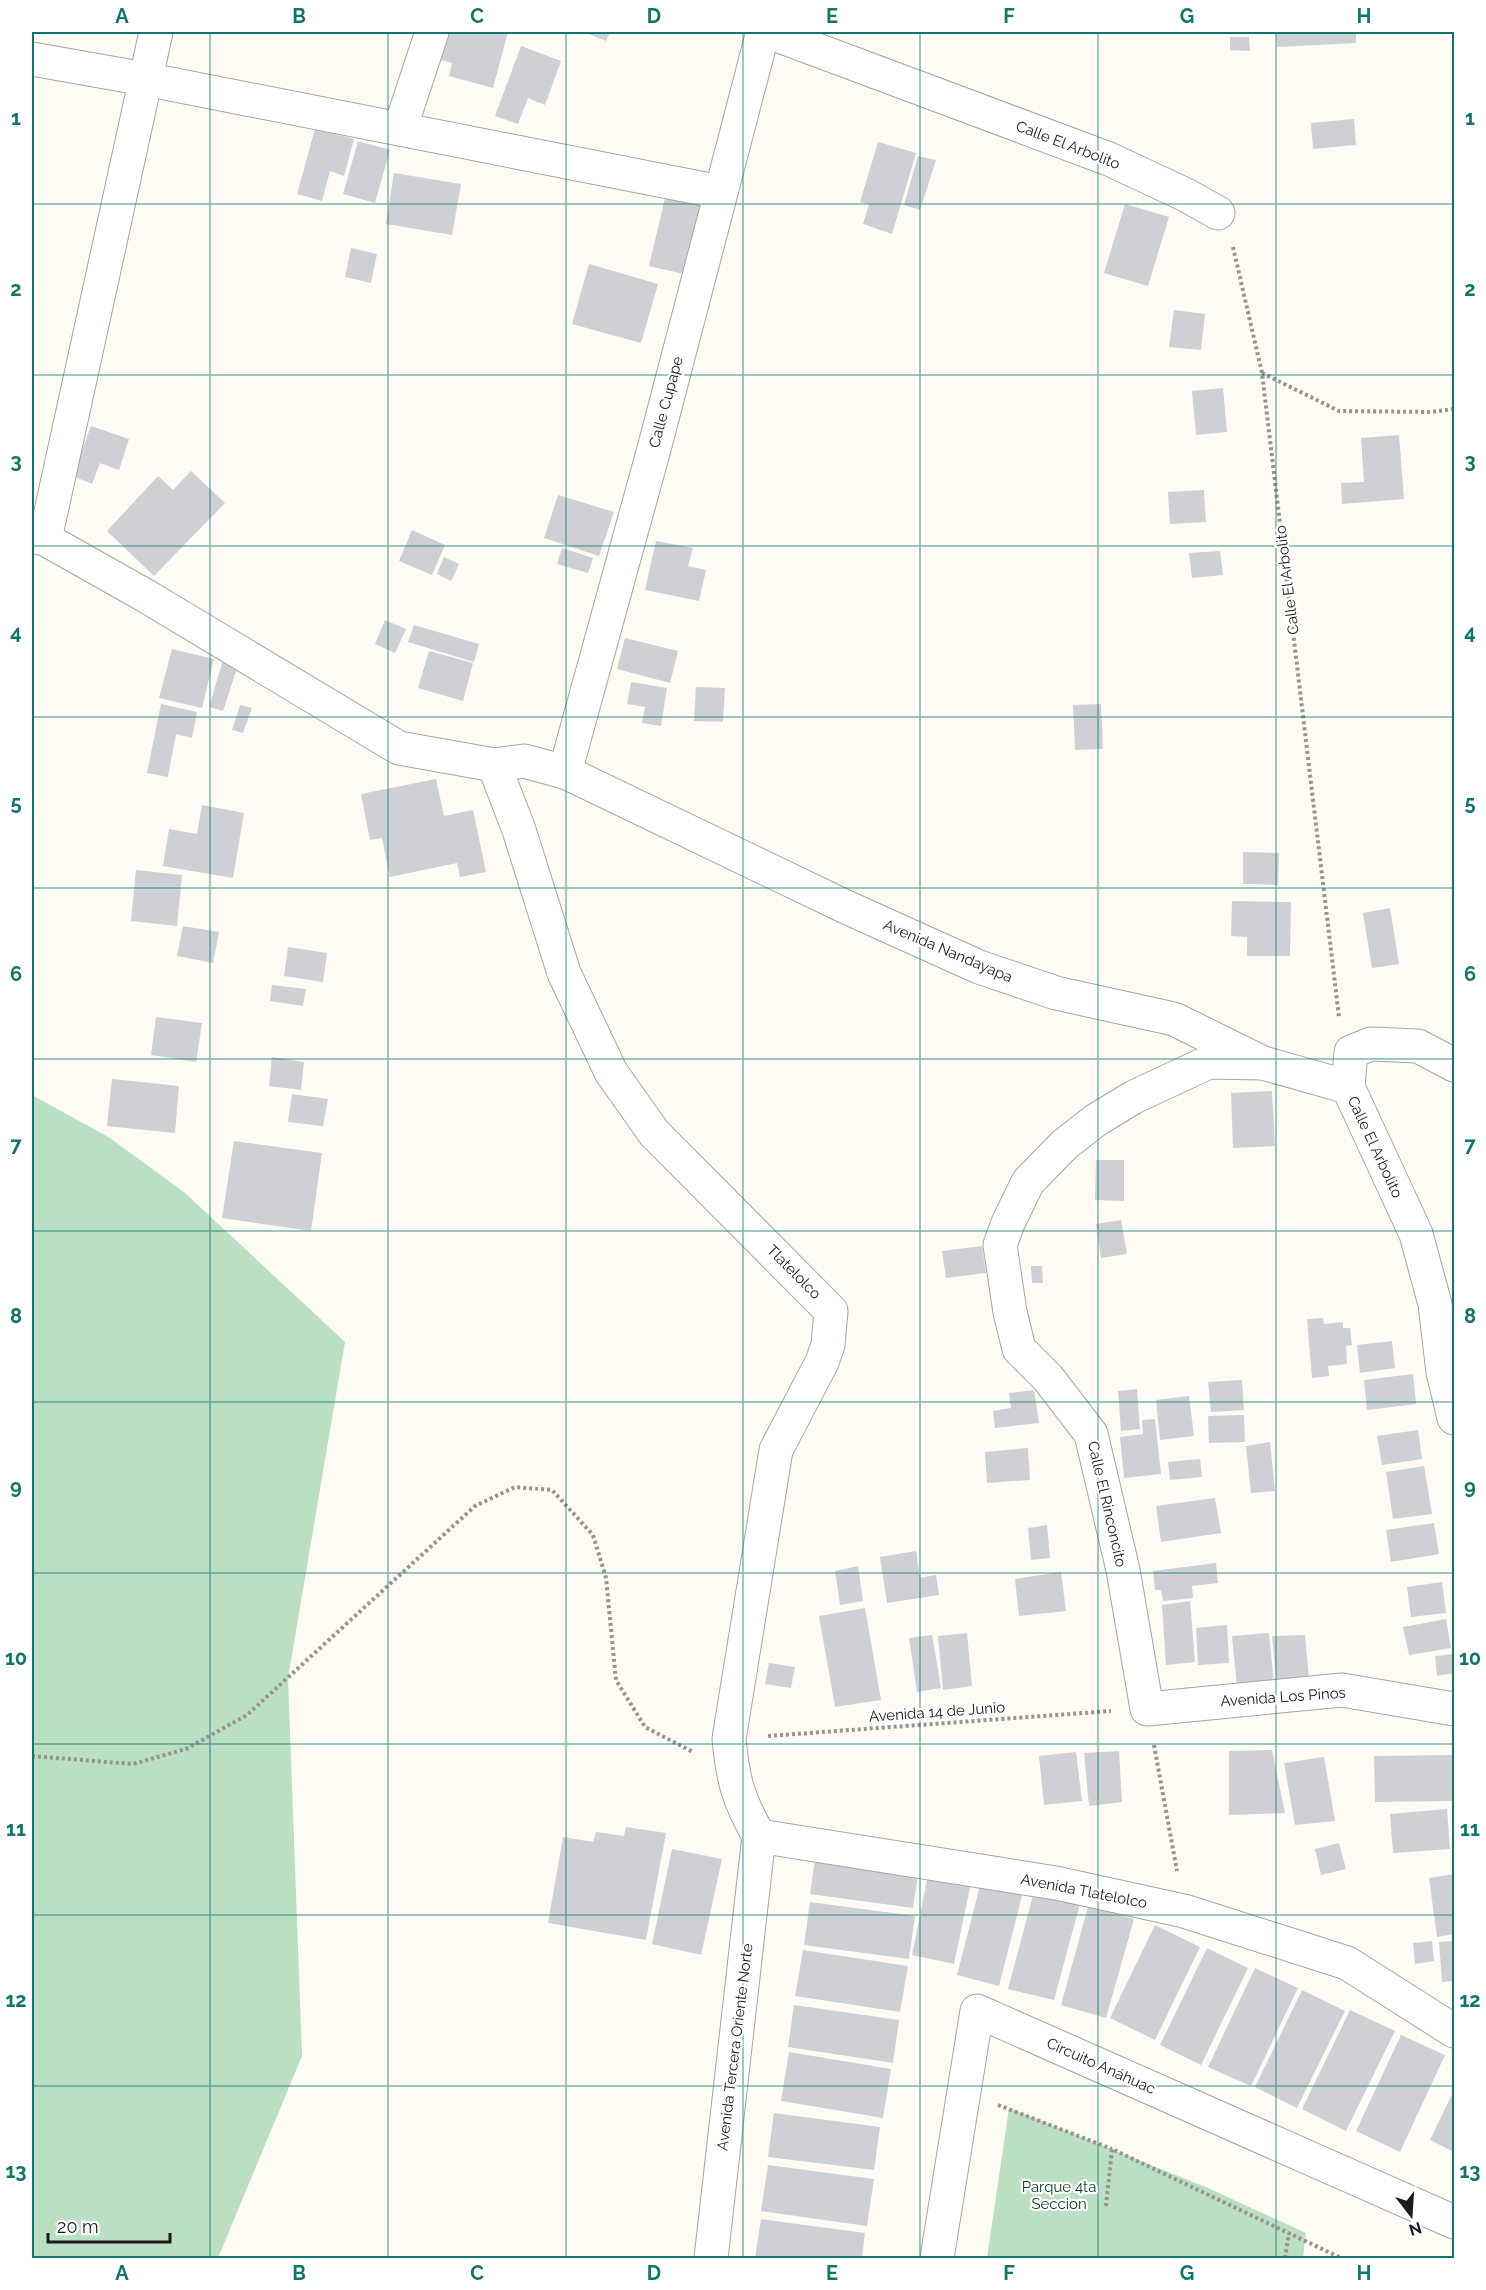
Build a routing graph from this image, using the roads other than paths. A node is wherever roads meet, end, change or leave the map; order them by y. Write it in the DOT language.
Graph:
graph roads {
  1 [pos="156,32"];
  2 [pos="432,32"];
  3 [pos="763,32"];
  4 [pos="769,32"];
  5 [pos="32,59"];
  6 [pos="145,79"];
  7 [pos="400,129"];
  8 [pos="720,192"];
  9 [pos="1218,213"];
  10 [pos="38,537"];
  11 [pos="494,765"];
  12 [pos="565,772"];
  13 [pos="1263,1063"];
  14 [pos="1455,1065"];
  15 [pos="1348,1087"];
  16 [pos="1455,1418"];
  17 [pos="1147,1709"];
  18 [pos="1455,1709"];
  19 [pos="759,1836"];
  20 [pos="1455,2031"];
  21 [pos="1455,2222"];
  22 [pos="711,2259"];
  23 [pos="937,2259"];
  1 -- 6 [label="street"];
  2 -- 7 [label="street"];
  3 -- 8 [label="street, Calle Cupape"];
  4 -- 9 [label="street, Calle El Arbolito"];
  5 -- 6 [label="street"];
  6 -- 7 [label="street"];
  6 -- 10 [label="street"];
  7 -- 8 [label="street"];
  8 -- 12 [label="street, Calle Cupape"];
  10 -- 11 [label="street, Avenida Nandayapa"];
  11 -- 12 [label="street, Avenida Nandayapa"];
  11 -- 19 [label="street, Tlatelolco"];
  12 -- 13 [label="street, Avenida Nandayapa"];
  13 -- 15 [label="street, Avenida Nandayapa"];
  13 -- 17 [label="street, Calle El Rinconcito"];
  14 -- 15 [label="street"];
  15 -- 16 [label="street, Calle El Arbolito"];
  17 -- 18 [label="street, Avenida Los Pinos"];
  19 -- 20 [label="street, Avenida Tlatelolco"];
  19 -- 22 [label="street, Avenida Tercera Oriente Norte"];
  21 -- 23 [label="street, Circuito Anáhuac"];
}
